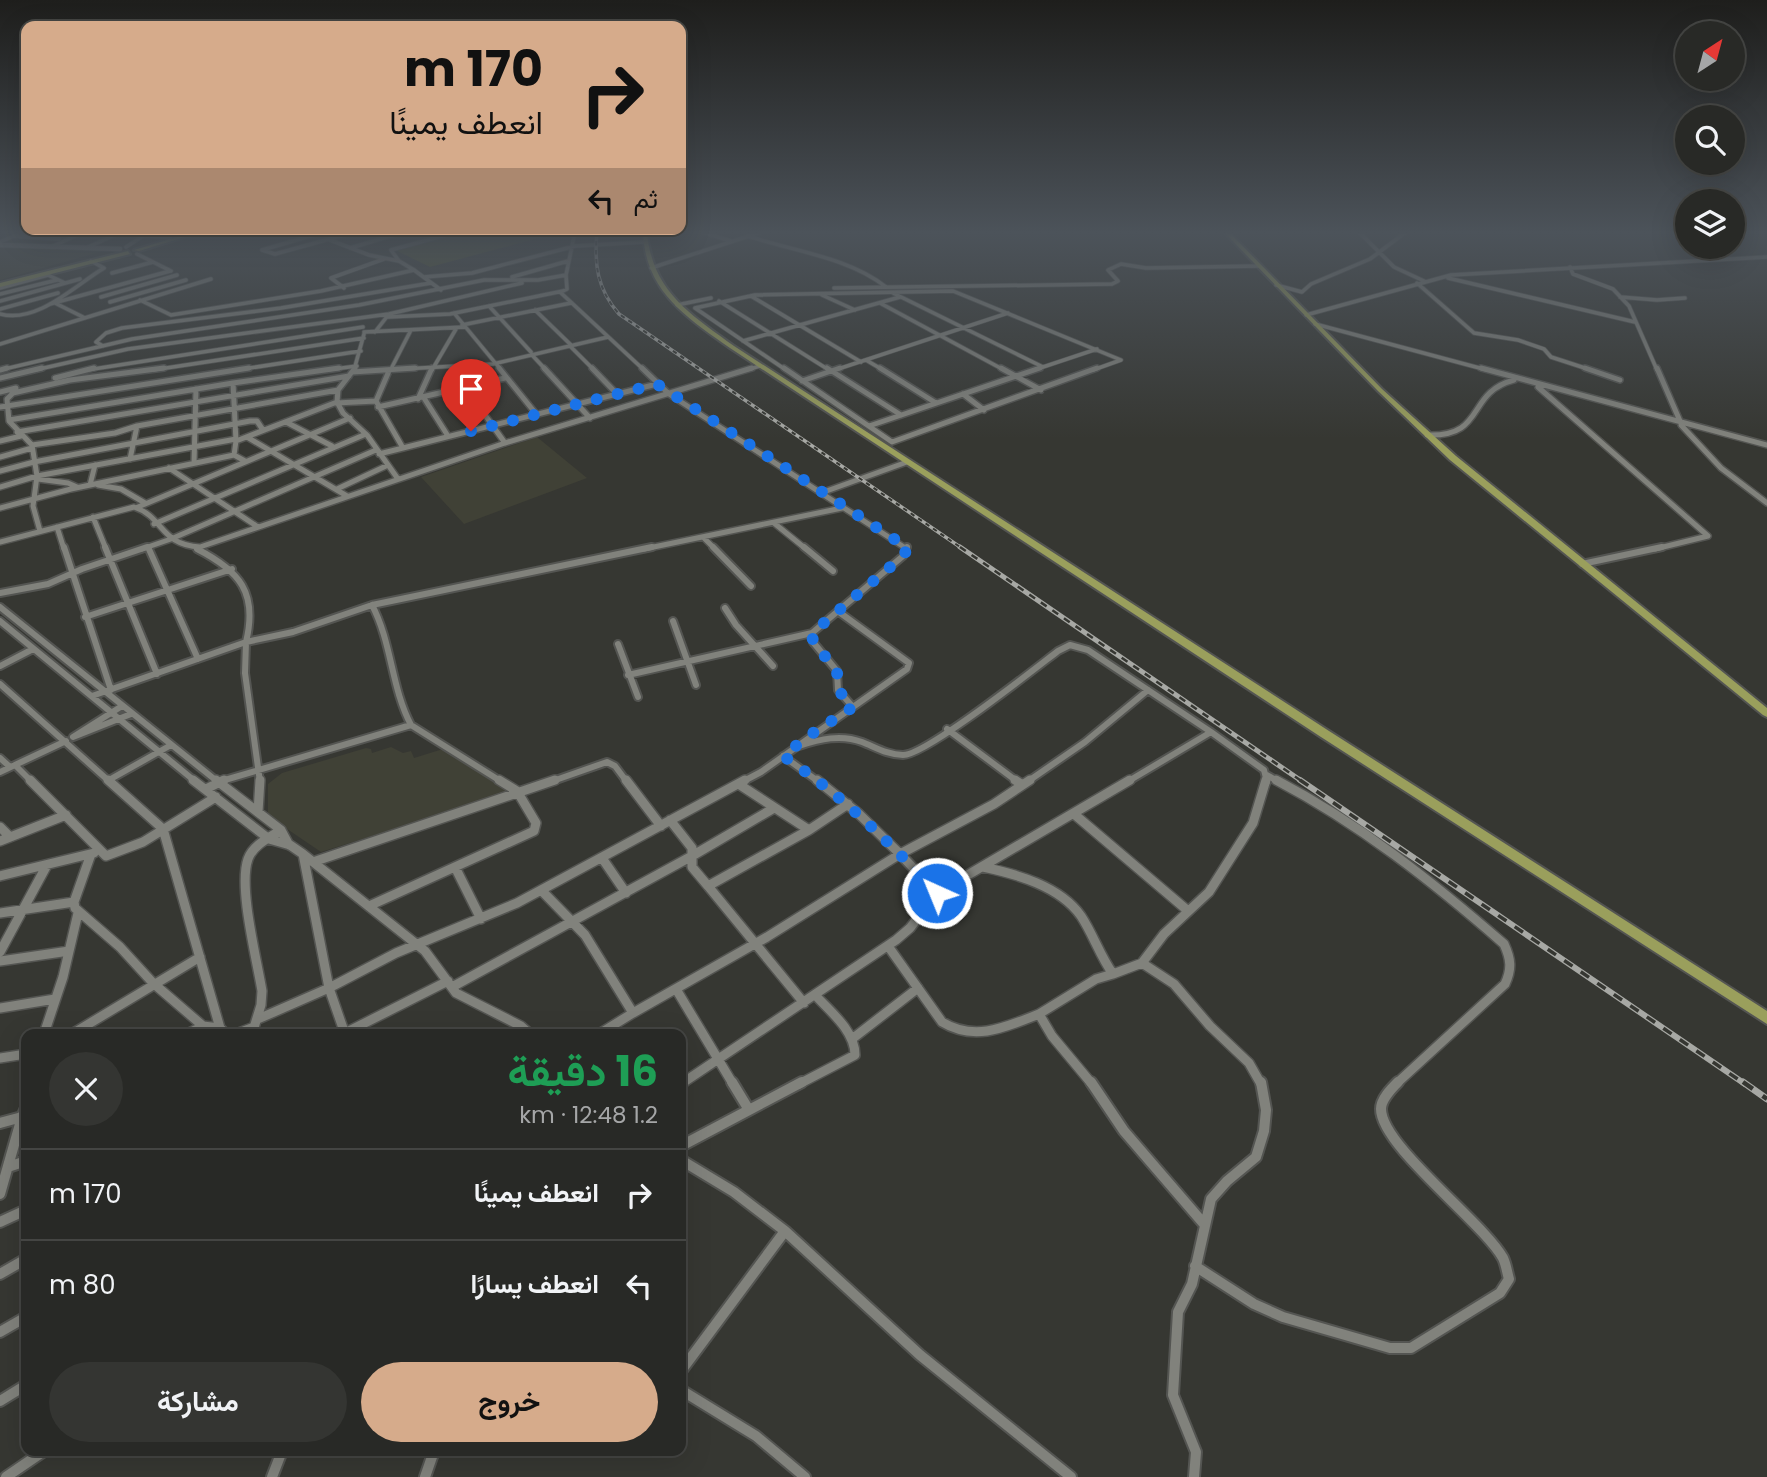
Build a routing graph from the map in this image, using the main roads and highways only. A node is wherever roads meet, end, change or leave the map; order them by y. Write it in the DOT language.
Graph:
graph roads {
  1 [pos="674,301"];
  2 [pos="1292,301"];
  3 [pos="1767,713"];
  4 [pos="1767,1018"];
  1 -- 4 [label="main road"];
  2 -- 3 [label="main road"];
}
